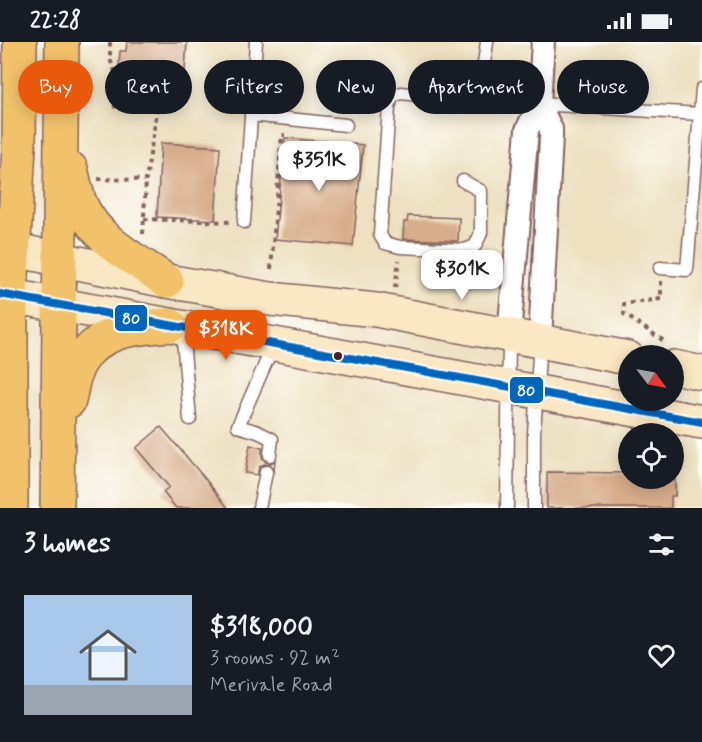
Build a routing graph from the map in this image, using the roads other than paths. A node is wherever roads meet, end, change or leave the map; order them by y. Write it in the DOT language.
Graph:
graph roads {
  1 [pos="20,42"];
  2 [pos="62,42"];
  3 [pos="256,42"];
  4 [pos="487,42"];
  5 [pos="543,42"];
  6 [pos="485,60"];
  7 [pos="542,60"];
  8 [pos="702,88"];
  9 [pos="408,94"];
  10 [pos="545,104"];
  11 [pos="534,114"];
  12 [pos="544,114"];
  13 [pos="700,114"];
  14 [pos="251,115"];
  15 [pos="346,125"];
  16 [pos="62,135"];
  17 [pos="19,146"];
  18 [pos="0,178"];
  19 [pos="463,181"];
  20 [pos="244,222"];
  21 [pos="7,249"];
  22 [pos="61,260"];
  23 [pos="660,268"];
  24 [pos="166,281"];
  25 [pos="6,295"];
  26 [pos="60,306"];
  27 [pos="176,326"];
  28 [pos="524,338"];
  29 [pos="274,344"];
  30 [pos="618,356"];
  31 [pos="5,361"];
  32 [pos="684,363"];
  33 [pos="702,373"];
  34 [pos="523,389"];
  35 [pos="190,419"];
  36 [pos="702,422"];
  37 [pos="58,443"];
  38 [pos="270,455"];
  39 [pos="266,472"];
  40 [pos="11,508"];
  41 [pos="57,508"];
  42 [pos="259,508"];
  43 [pos="507,508"];
  44 [pos="534,508"];
  1 -- 17 [label="main road"];
  2 -- 16 [label="main road"];
  3 -- 14 [label="lane"];
  4 -- 6 [label="lane"];
  5 -- 7 [label="street"];
  8 -- 13 [label="lane"];
  9 -- 19 [label="lane"];
  10 -- 13 [label="lane"];
  11 -- 28 [label="street"];
  12 -- 28 [label="street"];
  13 -- 23 [label="lane"];
  14 -- 15 [label="lane"];
  14 -- 20 [label="lane"];
  16 -- 22 [label="main road"];
  16 -- 24 [label="main road"];
  17 -- 18 [label="main road"];
  17 -- 21 [label="main road"];
  21 -- 22 [label="main road"];
  21 -- 25 [label="main road"];
  22 -- 24 [label="main road"];
  22 -- 26 [label="main road"];
  24 -- 28 [label="main road"];
  25 -- 26 [label="main road"];
  25 -- 31 [label="main road"];
  26 -- 27 [label="main road"];
  26 -- 37 [label="main road"];
  27 -- 29 [label="main road"];
  27 -- 35 [label="lane"];
  27 -- 37 [label="main road"];
  28 -- 30 [label="main road"];
  28 -- 34 [label="lane"];
  28 -- 34 [label="lane"];
  29 -- 34 [label="main road"];
  29 -- 38 [label="lane"];
  31 -- 40 [label="main road"];
  32 -- 33 [label="main road"];
  34 -- 36 [label="main road"];
  34 -- 43 [label="lane"];
  34 -- 44 [label="lane"];
  37 -- 41 [label="main road"];
  39 -- 42 [label="lane"];
}
